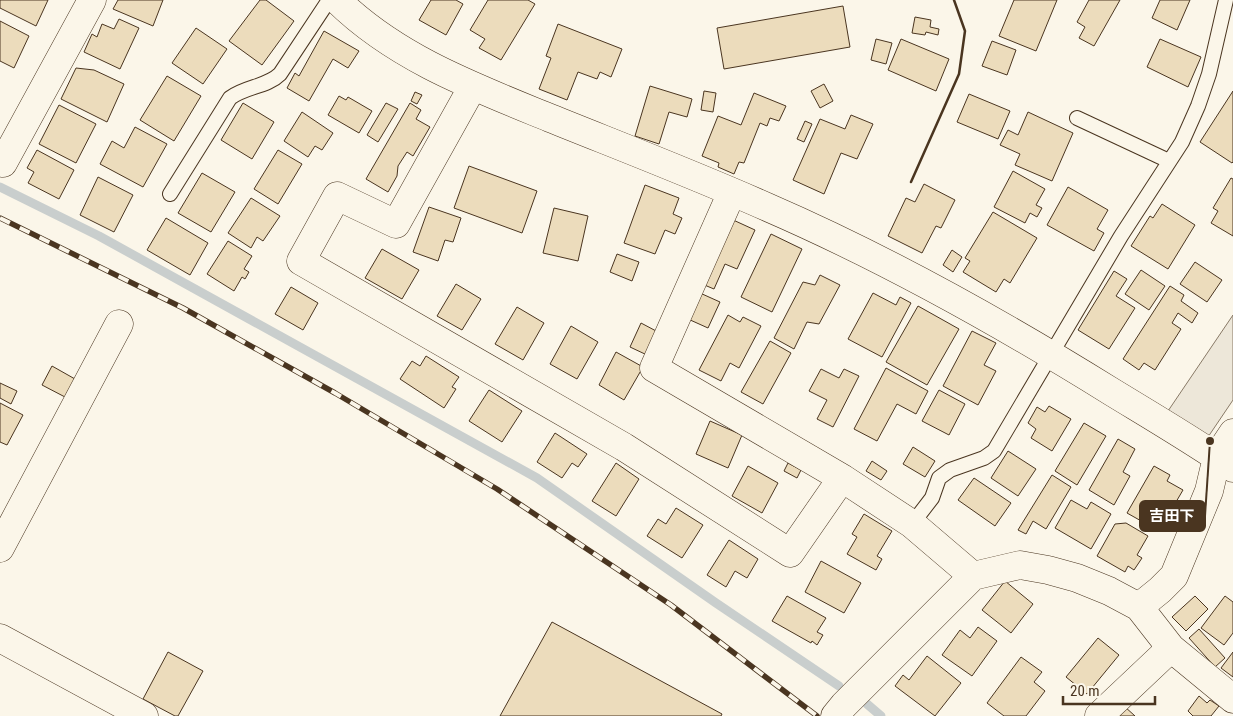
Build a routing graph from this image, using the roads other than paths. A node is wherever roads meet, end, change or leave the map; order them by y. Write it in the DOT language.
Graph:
graph roads {
  1 [pos="92,0"];
  2 [pos="329,0"];
  3 [pos="337,0"];
  4 [pos="1226,0"];
  5 [pos="473,86"];
  6 [pos="1077,118"];
  7 [pos="1170,161"];
  8 [pos="0,162"];
  9 [pos="732,192"];
  10 [pos="170,194"];
  11 [pos="119,324"];
  12 [pos="1050,354"];
  13 [pos="1233,433"];
  14 [pos="1225,463"];
  15 [pos="842,478"];
  16 [pos="912,524"];
  17 [pos="0,548"];
  18 [pos="973,576"];
  19 [pos="1139,607"];
  20 [pos="0,638"];
  21 [pos="1171,648"];
  22 [pos="1233,699"];
  23 [pos="144,716"];
  24 [pos="835,716"];
  25 [pos="1099,716"];
  1 -- 8 [label="street"];
  2 -- 10 [label="lane"];
  3 -- 5 [label="street"];
  4 -- 7 [label="lane"];
  5 -- 9 [label="street"];
  5 -- 15 [label="street"];
  6 -- 7 [label="lane"];
  7 -- 12 [label="lane"];
  9 -- 12 [label="street"];
  9 -- 15 [label="street"];
  11 -- 17 [label="street"];
  12 -- 14 [label="street"];
  12 -- 16 [label="lane"];
  13 -- 14 [label="street"];
  14 -- 19 [label="street"];
  15 -- 16 [label="street"];
  16 -- 18 [label="street"];
  18 -- 19 [label="street"];
  18 -- 24 [label="street"];
  19 -- 21 [label="street"];
  20 -- 23 [label="street"];
  21 -- 22 [label="street"];
  21 -- 25 [label="street"];
}
